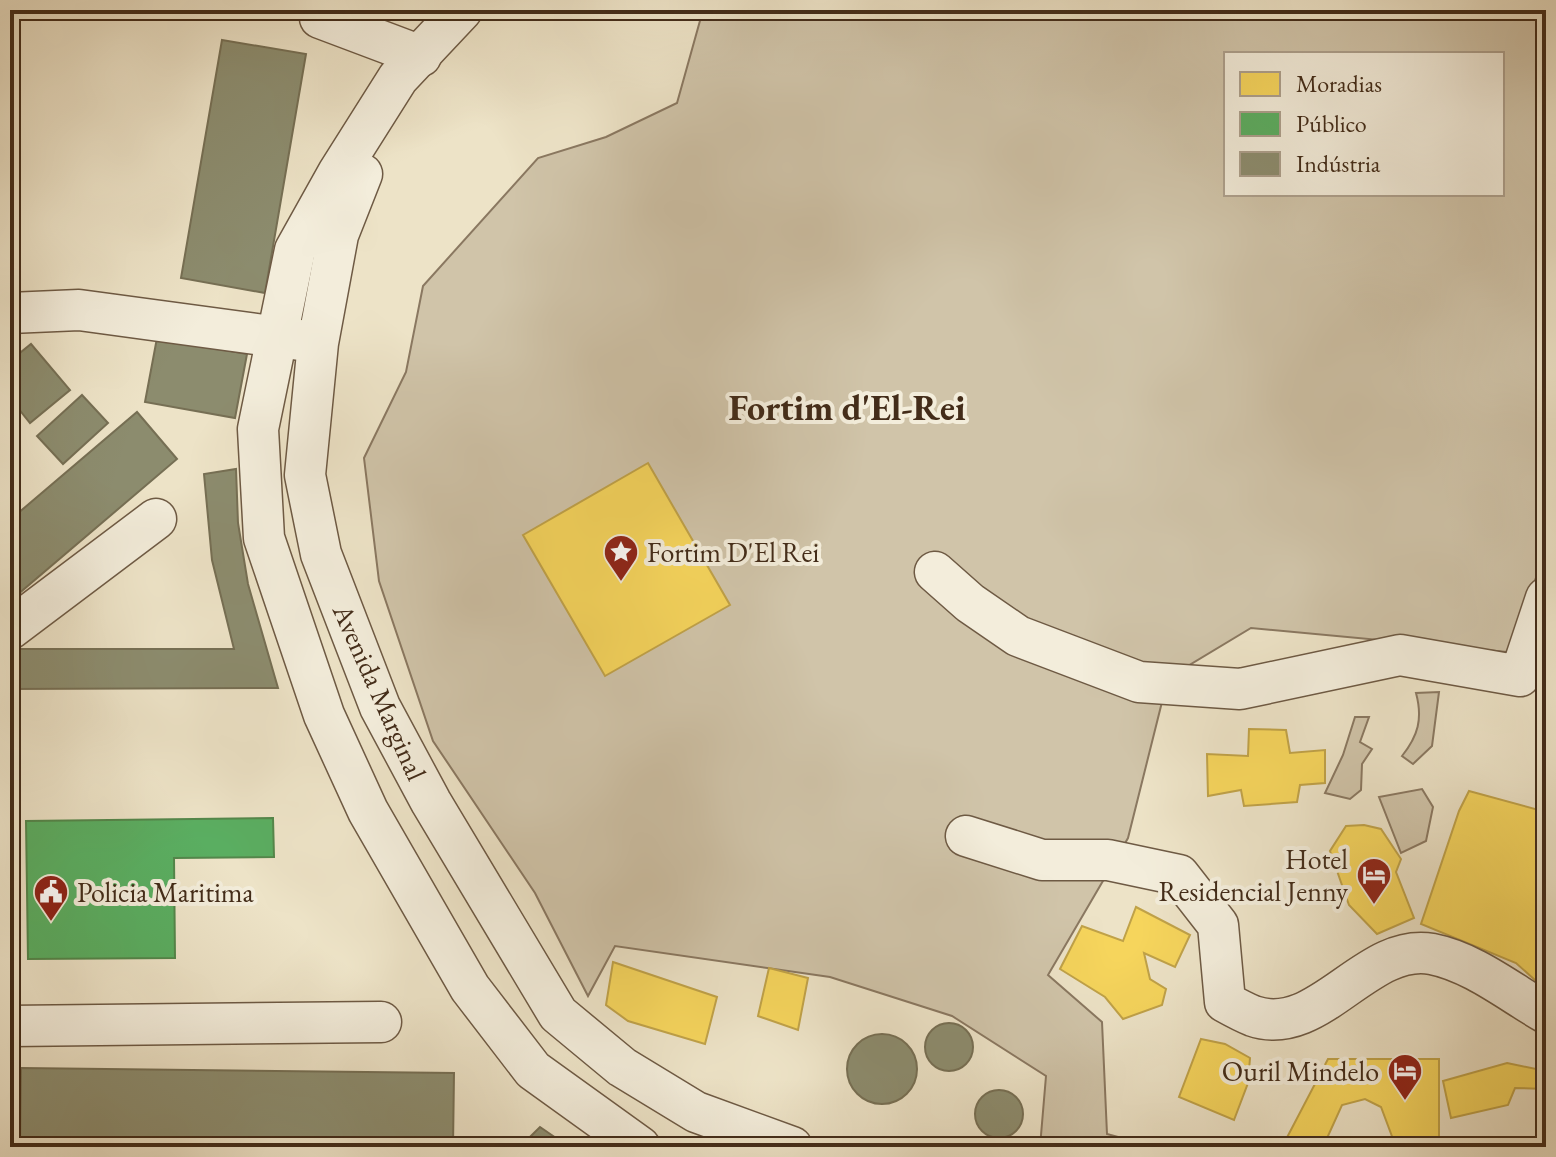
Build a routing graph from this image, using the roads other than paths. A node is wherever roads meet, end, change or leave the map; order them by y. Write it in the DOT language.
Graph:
graph roads {
  1 [pos="462,10"];
  2 [pos="320,18"];
  3 [pos="410,67"];
  4 [pos="10,313"];
  5 [pos="276,336"];
  6 [pos="318,343"];
  7 [pos="156,519"];
  8 [pos="935,572"];
  9 [pos="1546,598"];
  10 [pos="10,629"];
  11 [pos="1533,677"];
  12 [pos="966,836"];
  13 [pos="1546,1013"];
  14 [pos="381,1022"];
  15 [pos="10,1026"];
  16 [pos="640,1147"];
  17 [pos="792,1147"];
  1 -- 3 [label="street, Avenida Marginal"];
  2 -- 3 [label="street"];
  3 -- 5 [label="street, Avenida Marginal"];
  3 -- 6 [label="street, Avenida Marginal"];
  4 -- 5 [label="street"];
  5 -- 6 [label="street"];
  5 -- 16 [label="street, Avenida Marginal"];
  6 -- 17 [label="street, Avenida Marginal"];
  7 -- 10 [label="street"];
  8 -- 11 [label="street"];
  9 -- 11 [label="street"];
  12 -- 13 [label="street"];
  14 -- 15 [label="street"];
}
